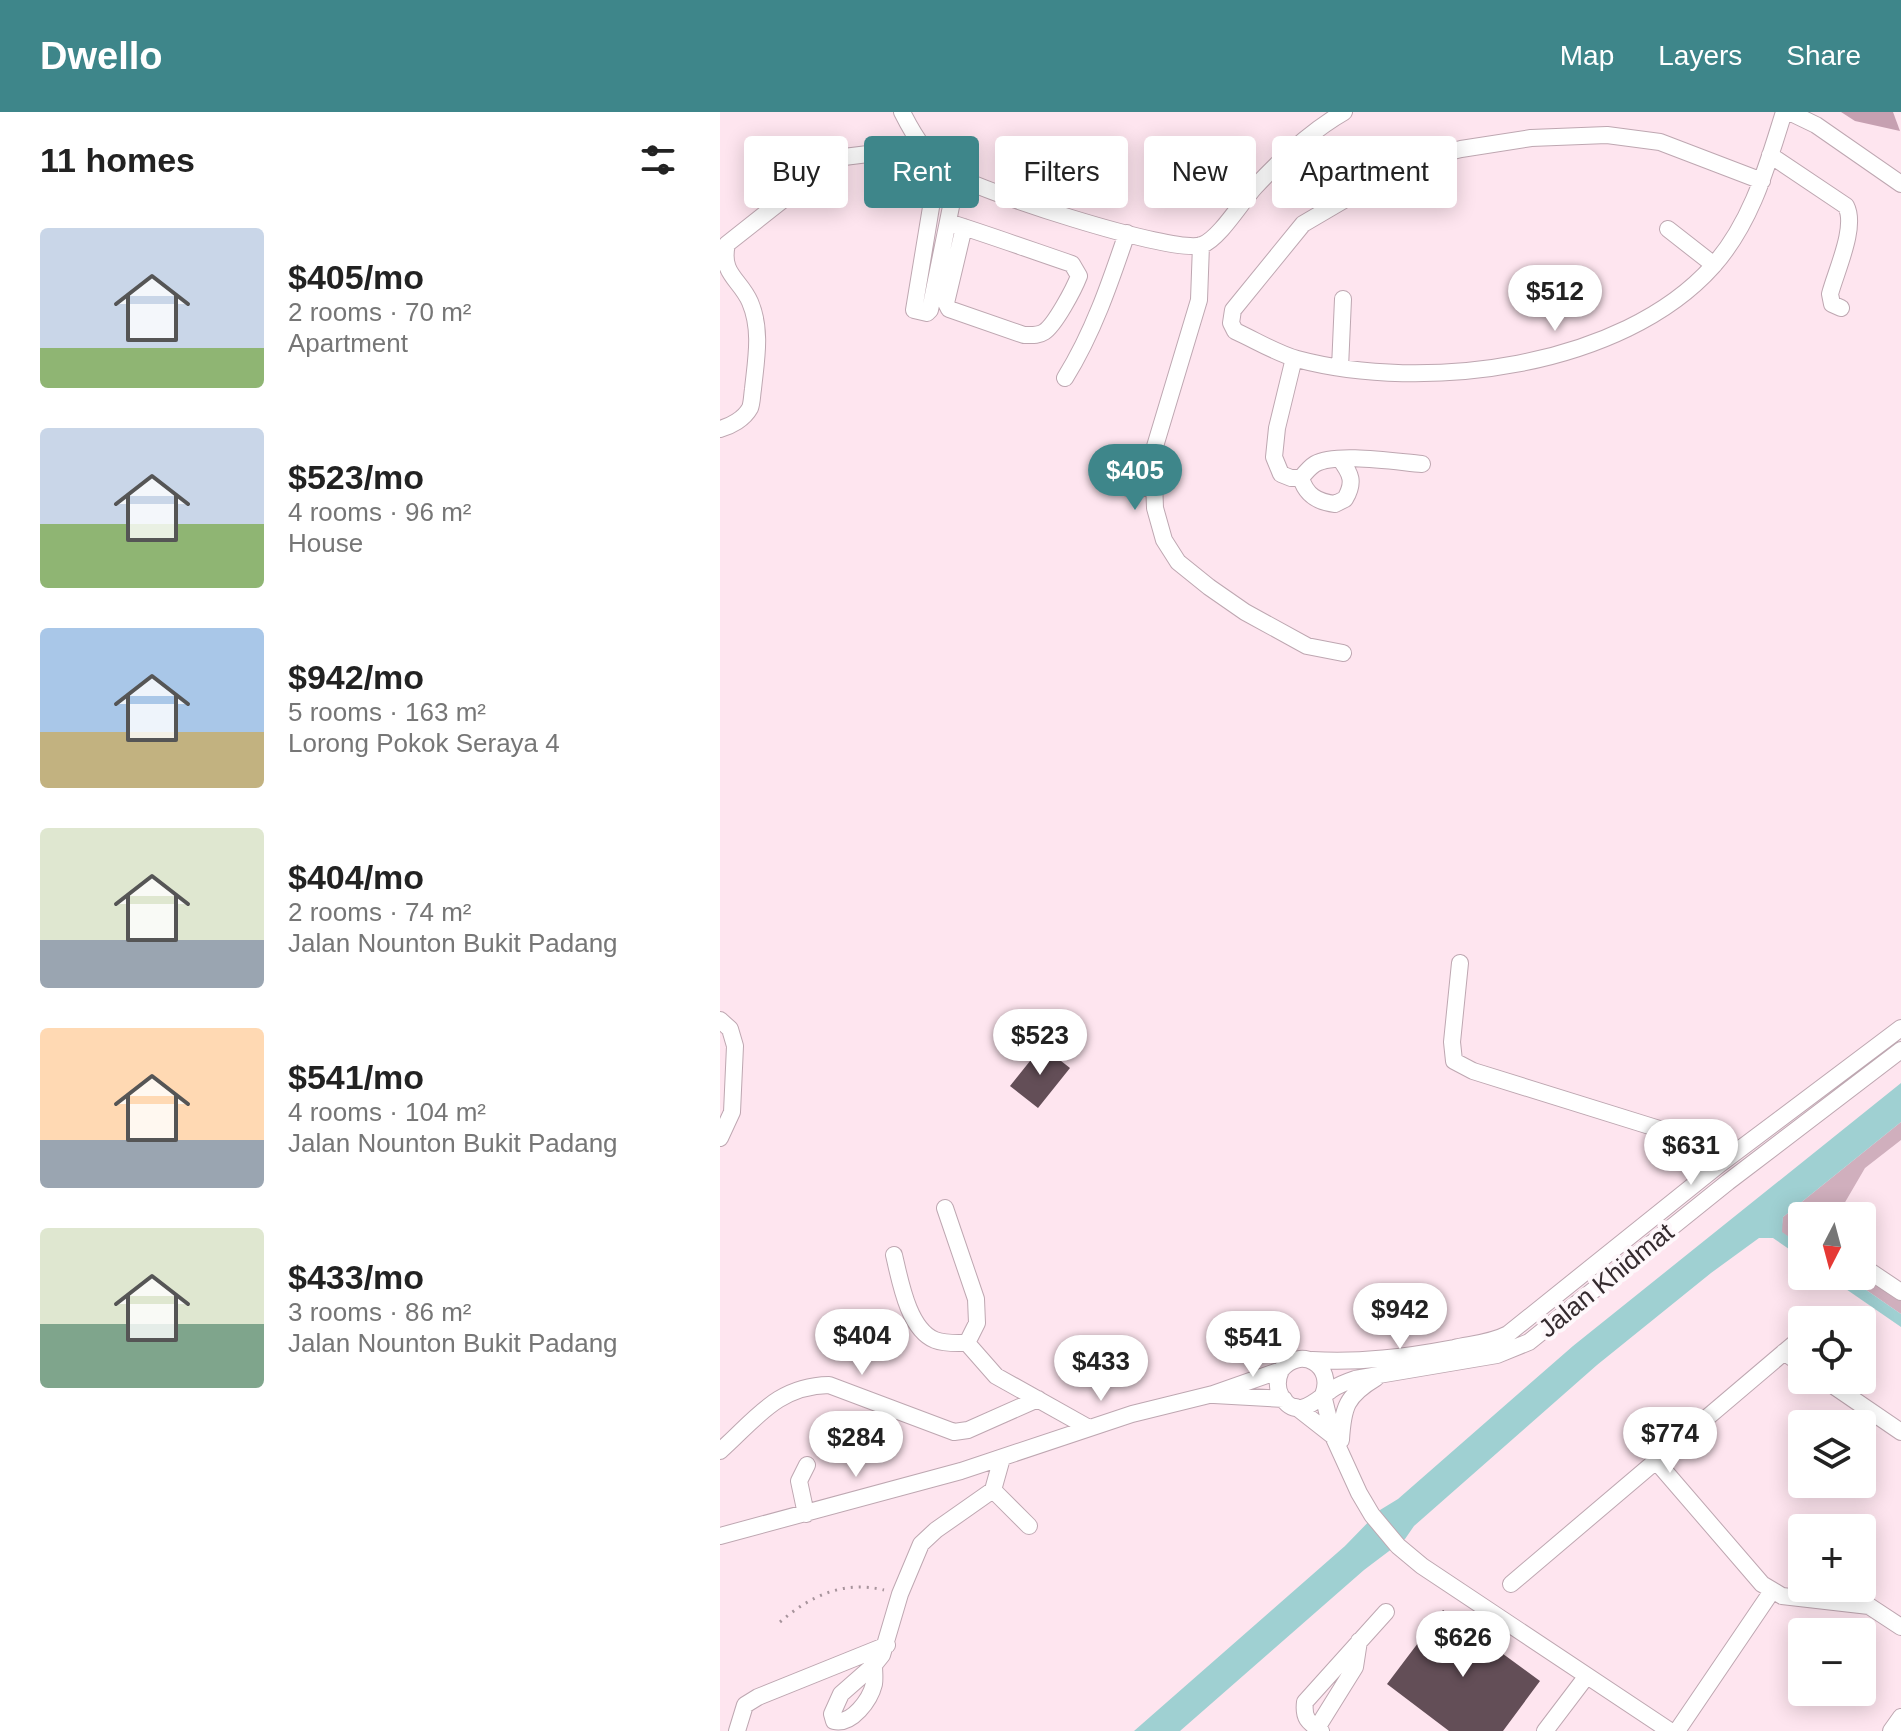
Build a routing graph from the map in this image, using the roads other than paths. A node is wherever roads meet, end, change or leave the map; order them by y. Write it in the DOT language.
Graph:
graph roads {
  1 [pos="902,112"];
  2 [pos="1344,112"];
  3 [pos="1786,112"];
  4 [pos="918,136"];
  5 [pos="864,154"];
  6 [pos="1770,155"];
  7 [pos="1762,181"];
  8 [pos="1901,184"];
  9 [pos="979,185"];
  10 [pos="928,208"];
  11 [pos="956,208"];
  12 [pos="956,224"];
  13 [pos="1668,229"];
  14 [pos="1127,233"];
  15 [pos="1201,245"];
  16 [pos="1714,265"];
  17 [pos="1343,299"];
  18 [pos="1841,308"];
  19 [pos="1294,358"];
  20 [pos="1340,368"];
  21 [pos="1065,378"];
  22 [pos="720,429"];
  23 [pos="1153,453"];
  24 [pos="1340,459"];
  25 [pos="1422,464"];
  26 [pos="1301,478"];
  27 [pos="1153,484"];
  28 [pos="1343,653"];
  29 [pos="1460,963"];
  30 [pos="720,1020"];
  31 [pos="1901,1028"];
  32 [pos="1901,1050"];
  33 [pos="727,1071"];
  34 [pos="720,1138"];
  35 [pos="1720,1164"];
  36 [pos="945,1208"];
  37 [pos="894,1255"];
  38 [pos="1876,1275"];
  39 [pos="1901,1292"];
  40 [pos="967,1343"];
  41 [pos="1788,1349"];
  42 [pos="1784,1352"];
  43 [pos="1788,1355"];
  44 [pos="1312,1360"];
  45 [pos="1281,1370"];
  46 [pos="1388,1373"];
  47 [pos="1213,1394"];
  48 [pos="1845,1394"];
  49 [pos="1323,1395"];
  50 [pos="1038,1399"];
  51 [pos="1290,1403"];
  52 [pos="1089,1428"];
  53 [pos="1901,1432"];
  54 [pos="1337,1442"];
  55 [pos="720,1451"];
  56 [pos="1002,1458"];
  57 [pos="1656,1461"];
  58 [pos="807,1465"];
  59 [pos="993,1490"];
  60 [pos="806,1514"];
  61 [pos="1029,1526"];
  62 [pos="720,1536"];
  63 [pos="1511,1584"];
  64 [pos="1772,1591"];
  65 [pos="1386,1612"];
  66 [pos="1901,1627"];
  67 [pos="1360,1640"];
  68 [pos="887,1645"];
  69 [pos="874,1665"];
  70 [pos="1586,1677"];
  71 [pos="1901,1717"];
  72 [pos="1319,1730"];
  73 [pos="737,1731"];
  74 [pos="1545,1731"];
  75 [pos="1670,1731"];
  76 [pos="1677,1731"];
  77 [pos="1891,1731"];
  1 -- 4 [label="street"];
  2 -- 15 [label="street"];
  3 -- 6 [label="street"];
  3 -- 8 [label="street"];
  5 -- 22 [label="street"];
  6 -- 7 [label="street"];
  6 -- 18 [label="street"];
  7 -- 16 [label="street"];
  7 -- 19 [label="street"];
  9 -- 14 [label="street"];
  10 -- 12 [label="street"];
  11 -- 12 [label="street"];
  12 -- 12 [label="street"];
  13 -- 16 [label="street"];
  14 -- 15 [label="street"];
  14 -- 21 [label="street"];
  15 -- 23 [label="street"];
  16 -- 20 [label="street"];
  17 -- 20 [label="street"];
  19 -- 20 [label="street"];
  19 -- 26 [label="street"];
  23 -- 27 [label="street"];
  23 -- 27 [label="street"];
  24 -- 25 [label="street"];
  24 -- 26 [label="street"];
  24 -- 26 [label="street"];
  27 -- 28 [label="street"];
  29 -- 35 [label="street"];
  30 -- 33 [label="street"];
  31 -- 35 [label="street"];
  32 -- 46 [label="street, Jalan Khidmat"];
  33 -- 34 [label="street"];
  35 -- 44 [label="street"];
  36 -- 40 [label="street"];
  37 -- 40 [label="street"];
  38 -- 39 [label="street"];
  40 -- 50 [label="street"];
  41 -- 42 [label="street"];
  42 -- 43 [label="street"];
  42 -- 57 [label="street"];
  44 -- 45 [label="street"];
  44 -- 49 [label="street"];
  45 -- 47 [label="street"];
  45 -- 51 [label="street"];
  46 -- 49 [label="street, Jalan Khidmat"];
  46 -- 54 [label="street"];
  47 -- 51 [label="street"];
  47 -- 52 [label="street"];
  48 -- 53 [label="street"];
  49 -- 51 [label="street"];
  49 -- 54 [label="street"];
  50 -- 52 [label="street"];
  50 -- 55 [label="street"];
  51 -- 54 [label="street"];
  52 -- 56 [label="street"];
  54 -- 70 [label="street"];
  56 -- 59 [label="street"];
  56 -- 60 [label="street"];
  57 -- 63 [label="street"];
  57 -- 64 [label="street"];
  58 -- 60 [label="street"];
  59 -- 61 [label="street"];
  59 -- 68 [label="street"];
  60 -- 62 [label="street"];
  64 -- 66 [label="street"];
  64 -- 76 [label="street"];
  65 -- 67 [label="street"];
  67 -- 72 [label="street"];
  67 -- 72 [label="street"];
  68 -- 69 [label="street"];
  68 -- 73 [label="street"];
  70 -- 74 [label="street"];
  70 -- 75 [label="street"];
  71 -- 77 [label="street"];
}
